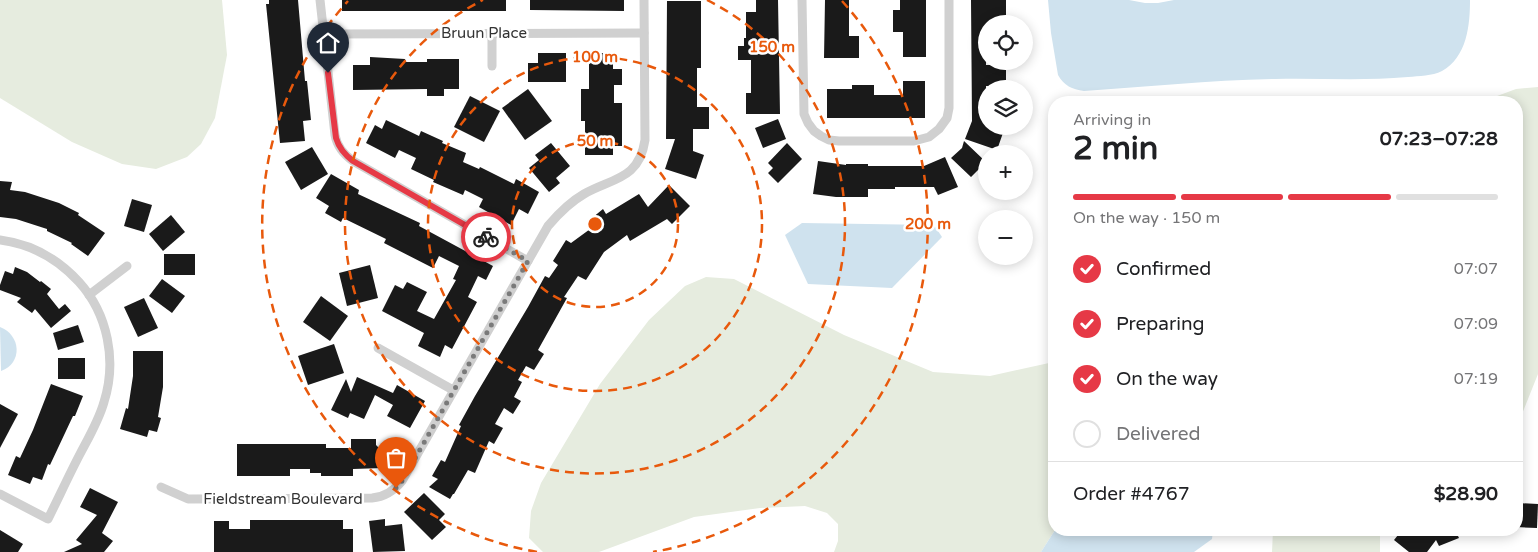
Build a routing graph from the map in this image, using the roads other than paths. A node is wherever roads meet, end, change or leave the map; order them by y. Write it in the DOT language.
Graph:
graph roads {
  1 [pos="320,0"];
  2 [pos="644,0"];
  3 [pos="802,0"];
  4 [pos="949,0"];
  5 [pos="644,33"];
  6 [pos="324,34"];
  7 [pos="492,34"];
  8 [pos="492,66"];
  9 [pos="0,240"];
  10 [pos="528,261"];
  11 [pos="127,266"];
  12 [pos="89,295"];
  13 [pos="378,348"];
  14 [pos="453,390"];
  15 [pos="161,488"];
  16 [pos="0,494"];
  1 -- 6 [label="street"];
  2 -- 5 [label="street, Fieldstream Boulevard"];
  3 -- 4 [label="street"];
  5 -- 7 [label="street, Bruun Place"];
  5 -- 10 [label="street, Fieldstream Boulevard"];
  6 -- 7 [label="street, Bruun Place"];
  6 -- 10 [label="street"];
  7 -- 8 [label="street"];
  9 -- 12 [label="street"];
  10 -- 14 [label="street, Fieldstream Boulevard"];
  11 -- 12 [label="street"];
  12 -- 16 [label="street"];
  13 -- 14 [label="street"];
  14 -- 15 [label="street, Fieldstream Boulevard"];
}
